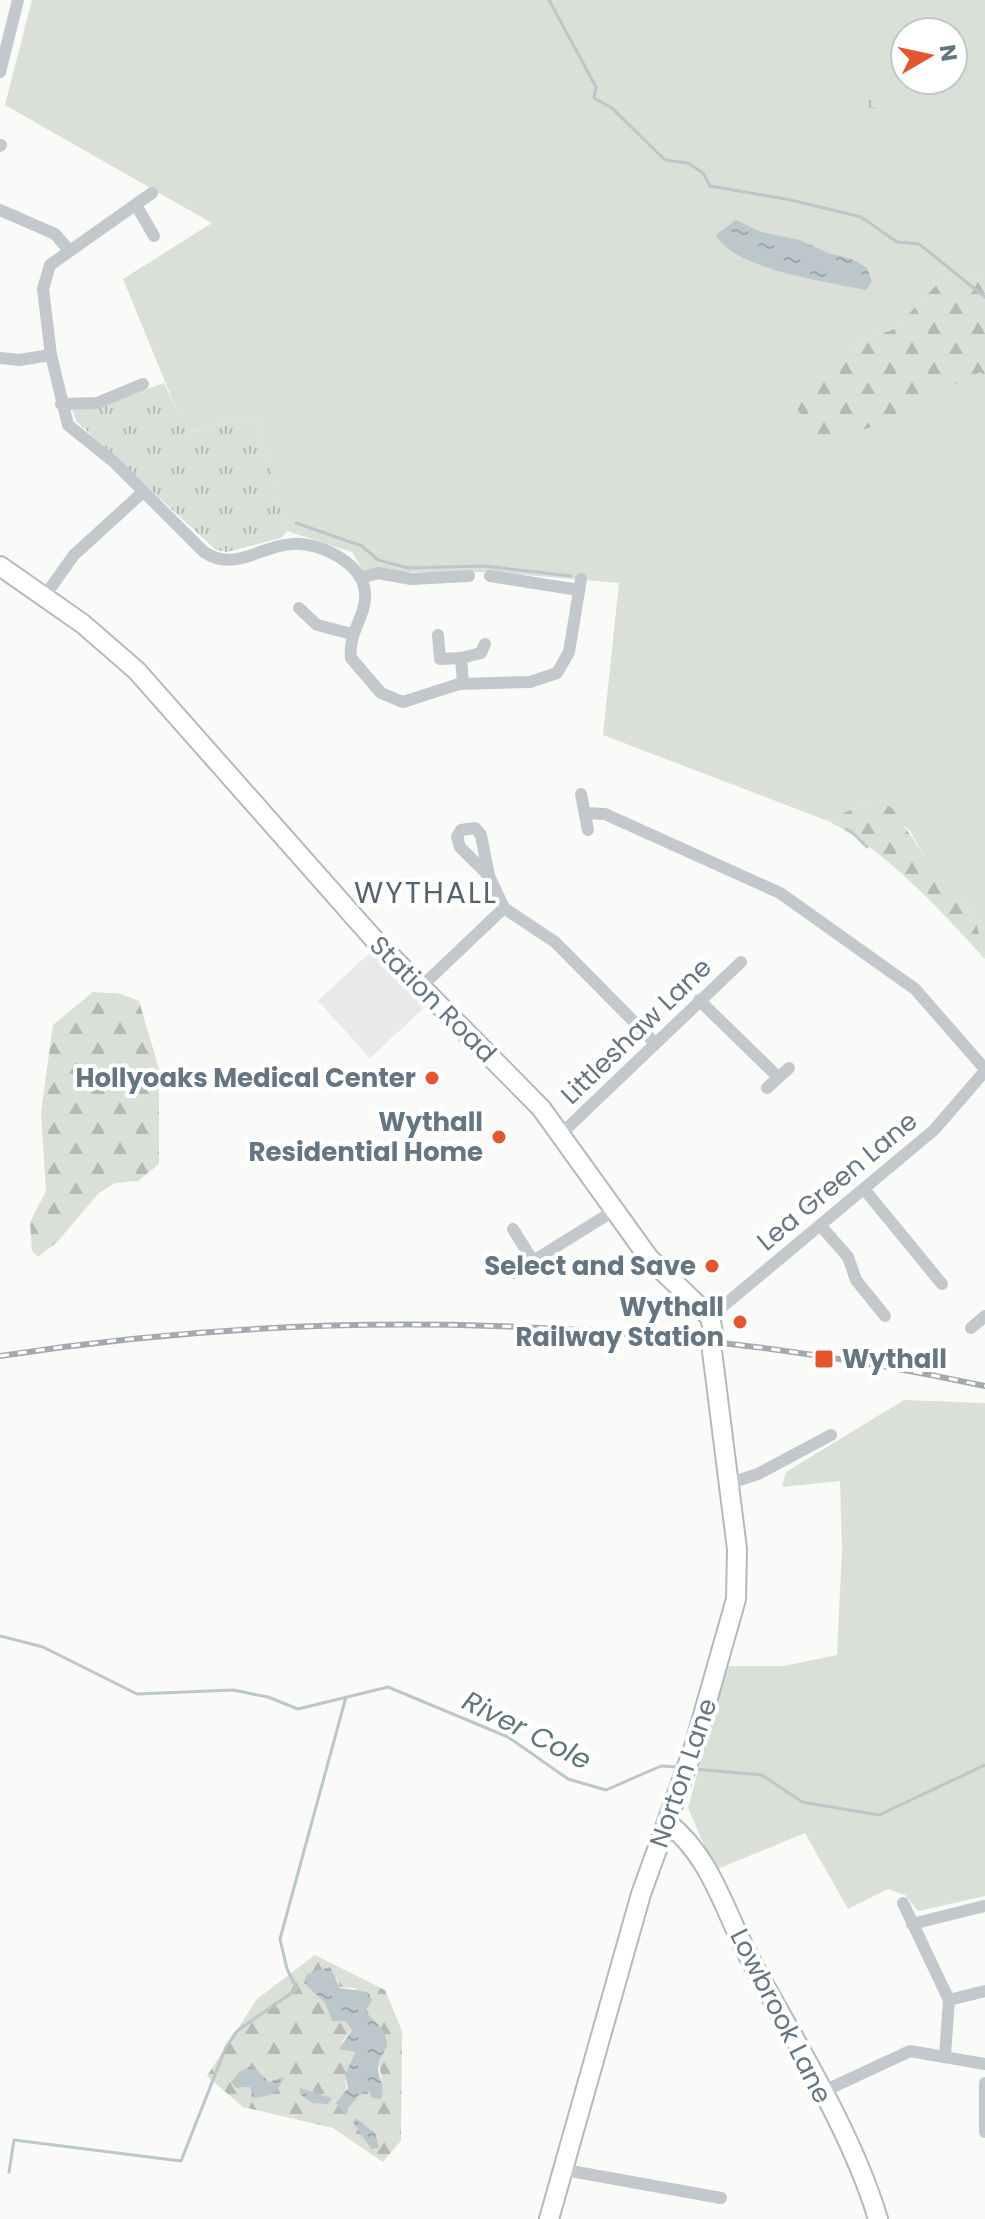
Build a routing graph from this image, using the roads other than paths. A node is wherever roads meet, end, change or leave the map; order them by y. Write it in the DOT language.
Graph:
graph roads {
  1 [pos="18,0"];
  2 [pos="0,72"];
  3 [pos="152,193"];
  4 [pos="136,205"];
  5 [pos="0,210"];
  6 [pos="154,236"];
  7 [pos="68,249"];
  8 [pos="51,355"];
  9 [pos="0,358"];
  10 [pos="143,384"];
  11 [pos="61,404"];
  12 [pos="143,492"];
  13 [pos="0,566"];
  14 [pos="469,576"];
  15 [pos="490,576"];
  16 [pos="361,578"];
  17 [pos="44,597"];
  18 [pos="299,608"];
  19 [pos="352,634"];
  20 [pos="438,635"];
  21 [pos="485,644"];
  22 [pos="461,658"];
  23 [pos="463,683"];
  24 [pos="581,794"];
  25 [pos="585,813"];
  26 [pos="588,830"];
  27 [pos="489,876"];
  28 [pos="504,908"];
  29 [pos="741,962"];
  30 [pos="422,986"];
  31 [pos="699,1000"];
  32 [pos="654,1042"];
  33 [pos="789,1068"];
  34 [pos="985,1070"];
  35 [pos="778,1077"];
  36 [pos="767,1088"];
  37 [pos="562,1133"];
  38 [pos="864,1189"];
  39 [pos="615,1210"];
  40 [pos="820,1225"];
  41 [pos="513,1229"];
  42 [pos="533,1261"];
  43 [pos="515,1273"];
  44 [pos="942,1284"];
  45 [pos="885,1316"];
  46 [pos="985,1316"];
  47 [pos="710,1317"];
  48 [pos="971,1328"];
  49 [pos="831,1435"];
  50 [pos="727,1484"];
  51 [pos="668,1823"];
  52 [pos="903,1903"];
  53 [pos="984,1906"];
  54 [pos="912,1924"];
  55 [pos="985,1991"];
  56 [pos="949,2000"];
  57 [pos="945,2055"];
  58 [pos="985,2064"];
  59 [pos="985,2083"];
  60 [pos="822,2092"];
  61 [pos="985,2132"];
  62 [pos="565,2170"];
  63 [pos="721,2198"];
  64 [pos="549,2219"];
  65 [pos="878,2219"];
  1 -- 2 [label="street"];
  3 -- 4 [label="street"];
  4 -- 6 [label="street"];
  4 -- 7 [label="street"];
  5 -- 7 [label="street"];
  7 -- 8 [label="street"];
  8 -- 9 [label="street"];
  8 -- 11 [label="street"];
  10 -- 11 [label="street"];
  11 -- 12 [label="street"];
  12 -- 16 [label="street"];
  12 -- 17 [label="street"];
  13 -- 17 [label="street, Station Road"];
  14 -- 16 [label="street"];
  15 -- 23 [label="street"];
  16 -- 19 [label="street"];
  17 -- 30 [label="street, Station Road"];
  18 -- 19 [label="street"];
  19 -- 23 [label="street"];
  20 -- 22 [label="street"];
  21 -- 22 [label="street"];
  22 -- 23 [label="street"];
  24 -- 25 [label="street"];
  25 -- 26 [label="street"];
  25 -- 34 [label="street"];
  27 -- 28 [label="street"];
  28 -- 30 [label="street"];
  28 -- 32 [label="street"];
  29 -- 31 [label="street, Littleshaw Lane"];
  30 -- 37 [label="street, Station Road"];
  31 -- 32 [label="street, Littleshaw Lane"];
  31 -- 35 [label="street"];
  32 -- 37 [label="street, Littleshaw Lane"];
  33 -- 35 [label="street"];
  34 -- 38 [label="street, Lea Green Lane"];
  35 -- 36 [label="street"];
  37 -- 39 [label="street, Station Road"];
  38 -- 40 [label="street, Lea Green Lane"];
  38 -- 44 [label="street"];
  39 -- 42 [label="street"];
  39 -- 47 [label="street, Station Road"];
  40 -- 45 [label="street"];
  40 -- 47 [label="street, Lea Green Lane"];
  41 -- 42 [label="street"];
  42 -- 43 [label="street"];
  46 -- 48 [label="street"];
  47 -- 50 [label="street, Norton Lane"];
  49 -- 50 [label="street"];
  50 -- 51 [label="street, Norton Lane"];
  51 -- 60 [label="street, Lowbrook Lane"];
  51 -- 62 [label="street, Norton Lane"];
  52 -- 54 [label="street"];
  53 -- 54 [label="street"];
  54 -- 56 [label="street"];
  55 -- 56 [label="street"];
  56 -- 57 [label="street"];
  57 -- 58 [label="street"];
  57 -- 60 [label="street"];
  59 -- 61 [label="street"];
  60 -- 65 [label="street, Lowbrook Lane"];
  62 -- 63 [label="street"];
  62 -- 64 [label="street, Norton Lane"];
}
